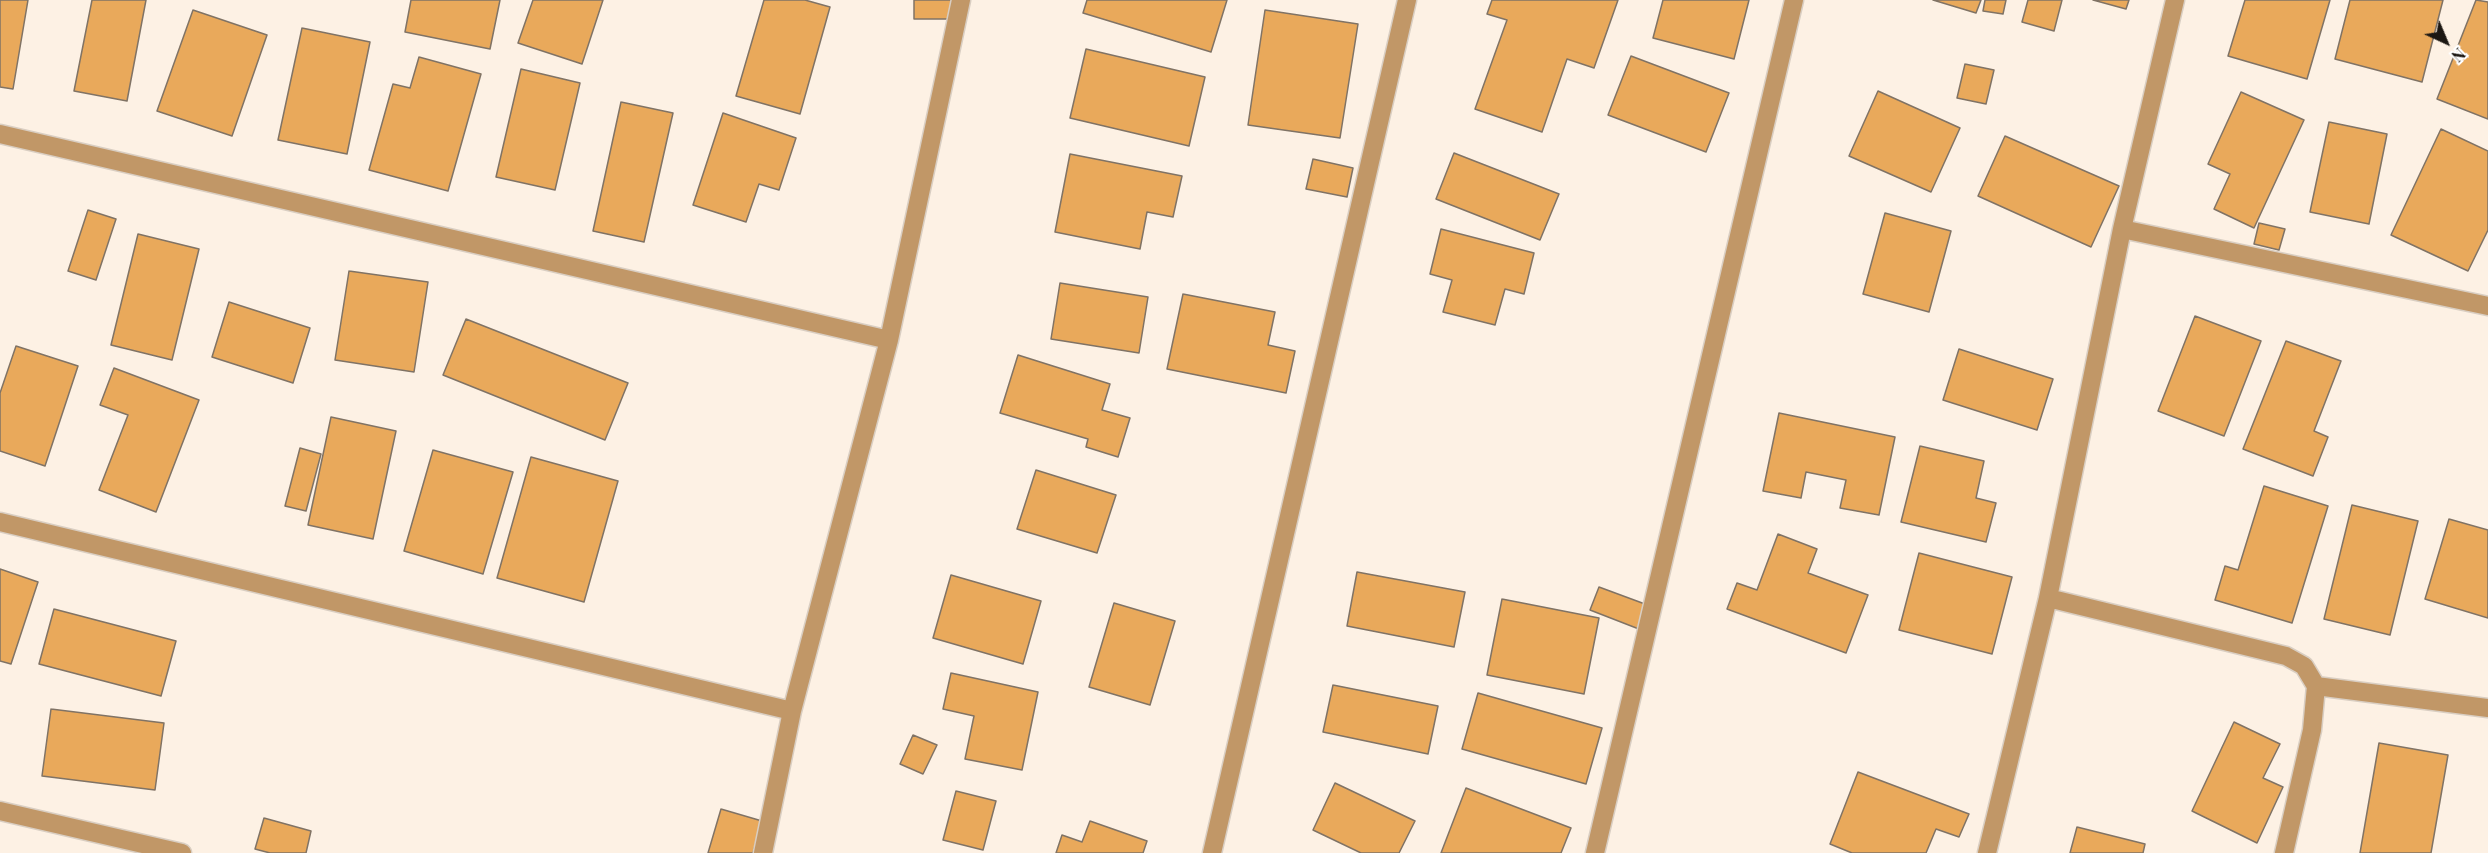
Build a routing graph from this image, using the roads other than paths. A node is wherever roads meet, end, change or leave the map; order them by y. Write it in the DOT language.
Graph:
graph roads {
  1 [pos="961,0"];
  2 [pos="1407,0"];
  3 [pos="1794,0"];
  4 [pos="2175,0"];
  5 [pos="0,134"];
  6 [pos="2122,229"];
  7 [pos="2488,306"];
  8 [pos="889,340"];
  9 [pos="0,522"];
  10 [pos="2048,598"];
  11 [pos="2316,686"];
  12 [pos="2488,708"];
  13 [pos="792,711"];
  14 [pos="0,811"];
  15 [pos="182,853"];
  16 [pos="762,853"];
  17 [pos="1212,853"];
  18 [pos="1595,853"];
  19 [pos="1987,853"];
  20 [pos="2284,853"];
  1 -- 8 [label="street"];
  2 -- 17 [label="street"];
  3 -- 18 [label="street"];
  4 -- 6 [label="street"];
  5 -- 8 [label="street"];
  6 -- 7 [label="street"];
  6 -- 10 [label="street"];
  8 -- 13 [label="street"];
  9 -- 13 [label="street"];
  10 -- 11 [label="street"];
  10 -- 19 [label="street"];
  11 -- 12 [label="street"];
  11 -- 20 [label="street"];
  13 -- 16 [label="street"];
  14 -- 15 [label="street"];
}
